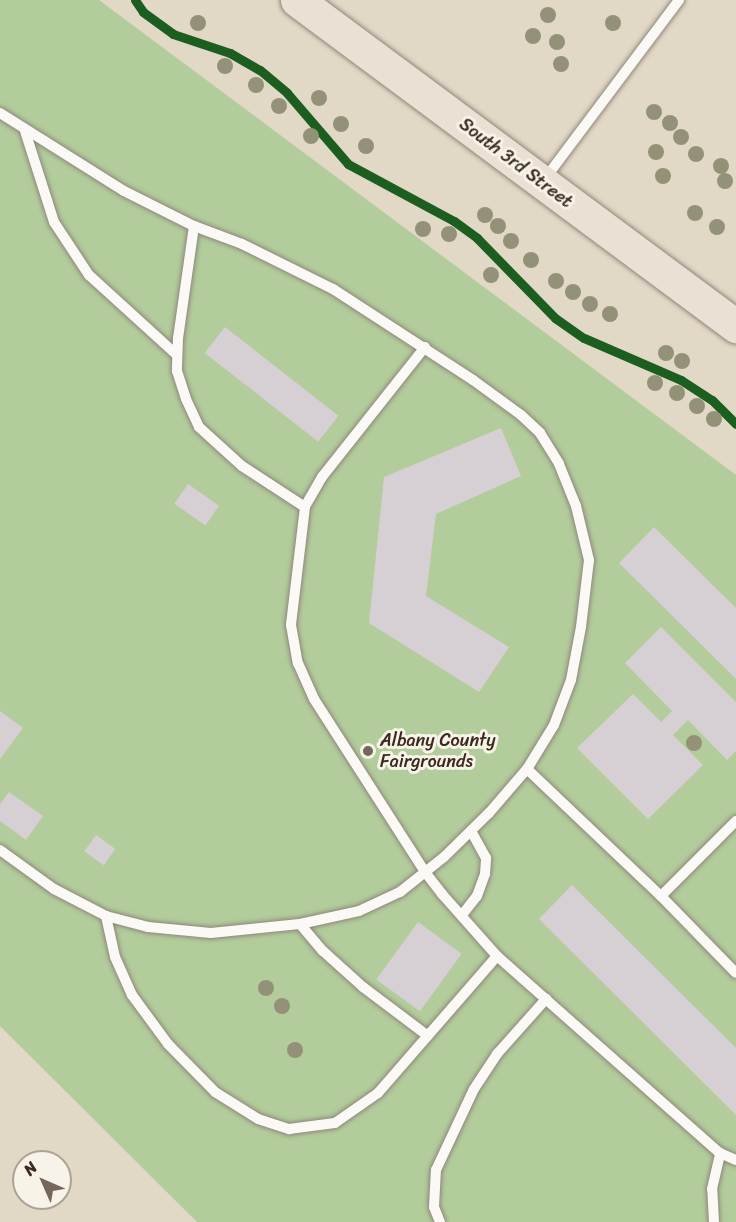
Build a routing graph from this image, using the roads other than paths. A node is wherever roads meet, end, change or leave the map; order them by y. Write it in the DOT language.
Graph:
graph roads {
  1 [pos="297,0"];
  2 [pos="679,0"];
  3 [pos="0,113"];
  4 [pos="25,131"];
  5 [pos="542,183"];
  6 [pos="194,226"];
  7 [pos="736,326"];
  8 [pos="424,347"];
  9 [pos="177,356"];
  10 [pos="305,507"];
  11 [pos="527,770"];
  12 [pos="736,821"];
  13 [pos="471,831"];
  14 [pos="0,850"];
  15 [pos="425,872"];
  16 [pos="661,896"];
  17 [pos="462,915"];
  18 [pos="106,916"];
  19 [pos="300,924"];
  20 [pos="497,956"];
  21 [pos="736,973"];
  22 [pos="546,999"];
  23 [pos="428,1036"];
  24 [pos="720,1153"];
  25 [pos="736,1160"];
  26 [pos="440,1222"];
  27 [pos="714,1222"];
  1 -- 5 [label="highway, South 3rd Street"];
  2 -- 5 [label="lane"];
  3 -- 4 [label="lane"];
  4 -- 6 [label="lane"];
  4 -- 9 [label="lane"];
  5 -- 7 [label="highway, South 3rd Street"];
  6 -- 8 [label="lane"];
  6 -- 9 [label="lane"];
  8 -- 10 [label="lane"];
  8 -- 11 [label="lane"];
  9 -- 10 [label="lane"];
  10 -- 15 [label="lane"];
  11 -- 13 [label="lane"];
  11 -- 16 [label="lane"];
  12 -- 16 [label="lane"];
  13 -- 15 [label="lane"];
  13 -- 17 [label="lane"];
  14 -- 18 [label="lane"];
  15 -- 17 [label="lane"];
  15 -- 19 [label="lane"];
  16 -- 21 [label="lane"];
  17 -- 20 [label="lane"];
  18 -- 19 [label="lane"];
  18 -- 23 [label="lane"];
  19 -- 23 [label="lane"];
  20 -- 22 [label="lane"];
  20 -- 23 [label="lane"];
  22 -- 24 [label="lane"];
  22 -- 26 [label="lane"];
  24 -- 25 [label="lane"];
  24 -- 27 [label="lane"];
}
